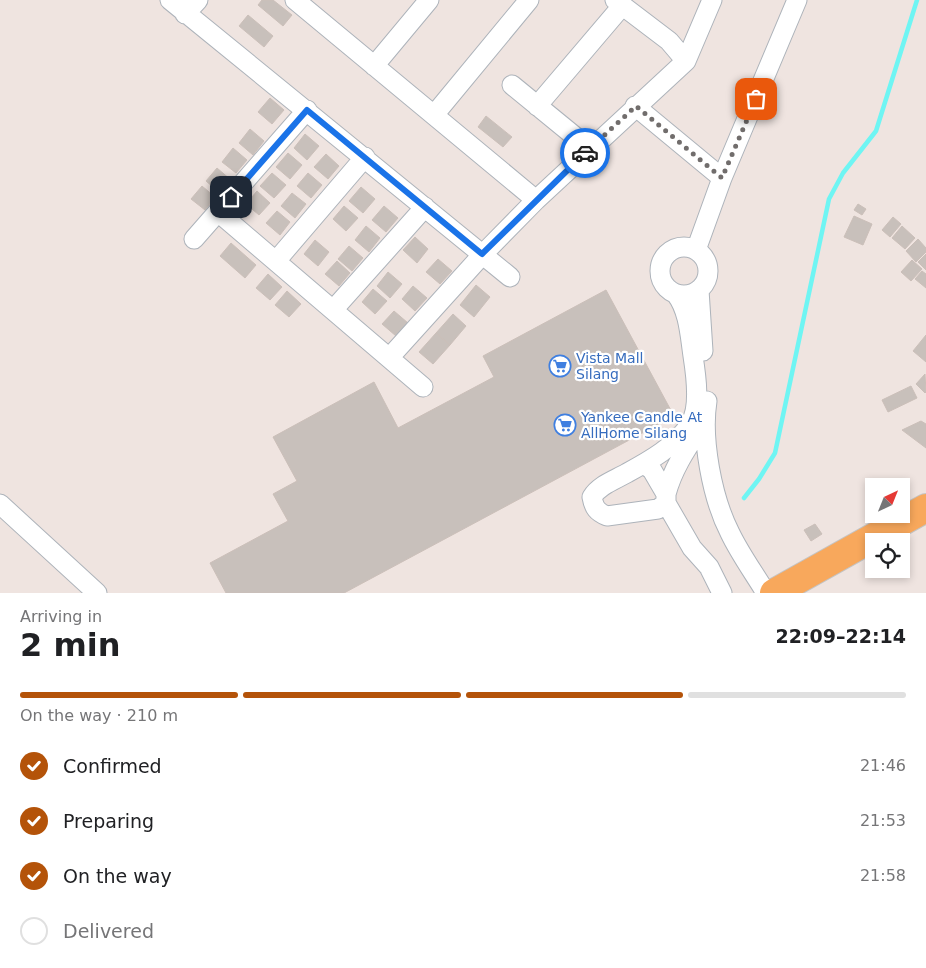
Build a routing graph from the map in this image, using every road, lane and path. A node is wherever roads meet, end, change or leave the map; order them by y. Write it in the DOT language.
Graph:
graph roads {
  1 [pos="170,0"];
  2 [pos="198,0"];
  3 [pos="295,0"];
  4 [pos="430,0"];
  5 [pos="529,0"];
  6 [pos="712,0"];
  7 [pos="797,0"];
  8 [pos="618,3"];
  9 [pos="185,14"];
  10 [pos="686,60"];
  11 [pos="374,66"];
  12 [pos="512,85"];
  13 [pos="537,106"];
  14 [pos="636,106"];
  15 [pos="307,110"];
  16 [pos="434,115"];
  17 [pos="589,148"];
  18 [pos="365,157"];
  19 [pos="722,178"];
  20 [pos="536,200"];
  21 [pos="425,207"];
  22 [pos="218,212"];
  23 [pos="194,239"];
  24 [pos="696,250"];
  25 [pos="482,254"];
  26 [pos="276,261"];
  27 [pos="510,277"];
  28 [pos="699,290"];
  29 [pos="676,294"];
  30 [pos="333,310"];
  31 [pos="389,358"];
  32 [pos="423,387"];
  33 [pos="704,422"];
  34 [pos="644,464"];
  35 [pos="666,499"];
  36 [pos="0,504"];
  37 [pos="926,508"];
  38 [pos="692,548"];
  39 [pos="97,593"];
  40 [pos="708,593"];
  41 [pos="722,593"];
  42 [pos="766,593"];
  43 [pos="774,593"];
  1 -- 9 [label="street"];
  2 -- 9 [label="street"];
  3 -- 11 [label="street"];
  4 -- 11 [label="street"];
  5 -- 16 [label="street"];
  6 -- 10 [label="street"];
  7 -- 19 [label="street"];
  8 -- 10 [label="street"];
  8 -- 13 [label="street"];
  9 -- 15 [label="street"];
  10 -- 14 [label="street"];
  11 -- 16 [label="street"];
  12 -- 13 [label="street"];
  13 -- 17 [label="street"];
  14 -- 17 [label="street"];
  14 -- 19 [label="street"];
  15 -- 18 [label="street"];
  15 -- 22 [label="street"];
  16 -- 20 [label="street"];
  17 -- 20 [label="street"];
  18 -- 21 [label="street"];
  18 -- 26 [label="street"];
  19 -- 24 [label="street"];
  20 -- 25 [label="street"];
  21 -- 25 [label="street"];
  21 -- 30 [label="street"];
  22 -- 23 [label="street"];
  22 -- 26 [label="street"];
  24 -- 28 [label="street"];
  24 -- 29 [label="street"];
  25 -- 27 [label="street"];
  25 -- 31 [label="street"];
  26 -- 30 [label="street"];
  28 -- 29 [label="street"];
  28 -- 33 [label="street"];
  29 -- 34 [label="street"];
  30 -- 31 [label="street"];
  31 -- 32 [label="street"];
  33 -- 35 [label="street"];
  33 -- 42 [label="street"];
  34 -- 35 [label="street"];
  34 -- 35 [label="street"];
  35 -- 38 [label="street"];
  36 -- 39 [label="street"];
  37 -- 43 [label="main road"];
  38 -- 40 [label="street"];
  38 -- 41 [label="street"];
}
